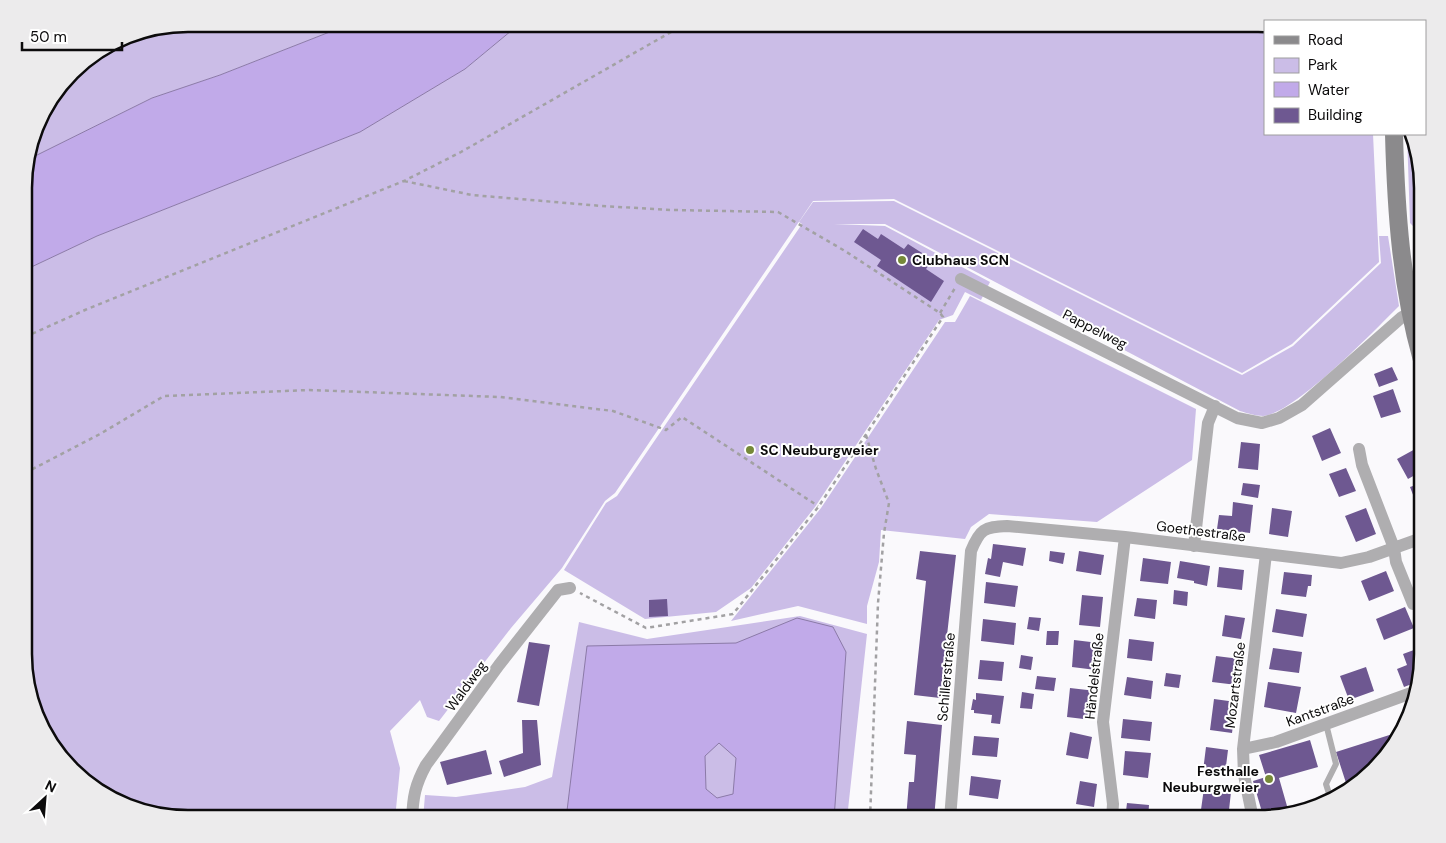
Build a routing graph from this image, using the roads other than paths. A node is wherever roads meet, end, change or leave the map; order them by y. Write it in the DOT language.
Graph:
graph roads {
  1 [pos="1394,135"];
  2 [pos="961,279"];
  3 [pos="1410,314"];
  4 [pos="1413,326"];
  5 [pos="1215,406"];
  6 [pos="1359,448"];
  7 [pos="1125,537"];
  8 [pos="976,538"];
  9 [pos="1413,541"];
  10 [pos="1194,546"];
  11 [pos="1394,548"];
  12 [pos="1266,554"];
  13 [pos="570,588"];
  14 [pos="1413,604"];
  15 [pos="1407,699"];
  16 [pos="1326,724"];
  17 [pos="1243,749"];
  18 [pos="1329,793"];
  19 [pos="413,810"];
  20 [pos="951,810"];
  21 [pos="1113,810"];
  22 [pos="1251,810"];
  1 -- 3 [label="main road"];
  2 -- 5 [label="street, Pappelweg"];
  3 -- 4 [label="main road"];
  3 -- 5 [label="street, Pappelweg"];
  5 -- 10 [label="street"];
  6 -- 11 [label="street"];
  7 -- 8 [label="street, Goethestraße"];
  7 -- 10 [label="street, Goethestraße"];
  7 -- 21 [label="street, Händelstraße"];
  8 -- 20 [label="street, Schillerstraße"];
  9 -- 11 [label="street, Goethestraße"];
  10 -- 12 [label="street, Goethestraße"];
  11 -- 12 [label="street, Goethestraße"];
  11 -- 14 [label="street"];
  12 -- 17 [label="street, Mozartstraße"];
  13 -- 19 [label="street, Waldweg"];
  15 -- 16 [label="street, Kantstraße"];
  16 -- 17 [label="street, Kantstraße"];
  16 -- 18 [label="lane"];
  17 -- 22 [label="street, Mozartstraße"];
}
